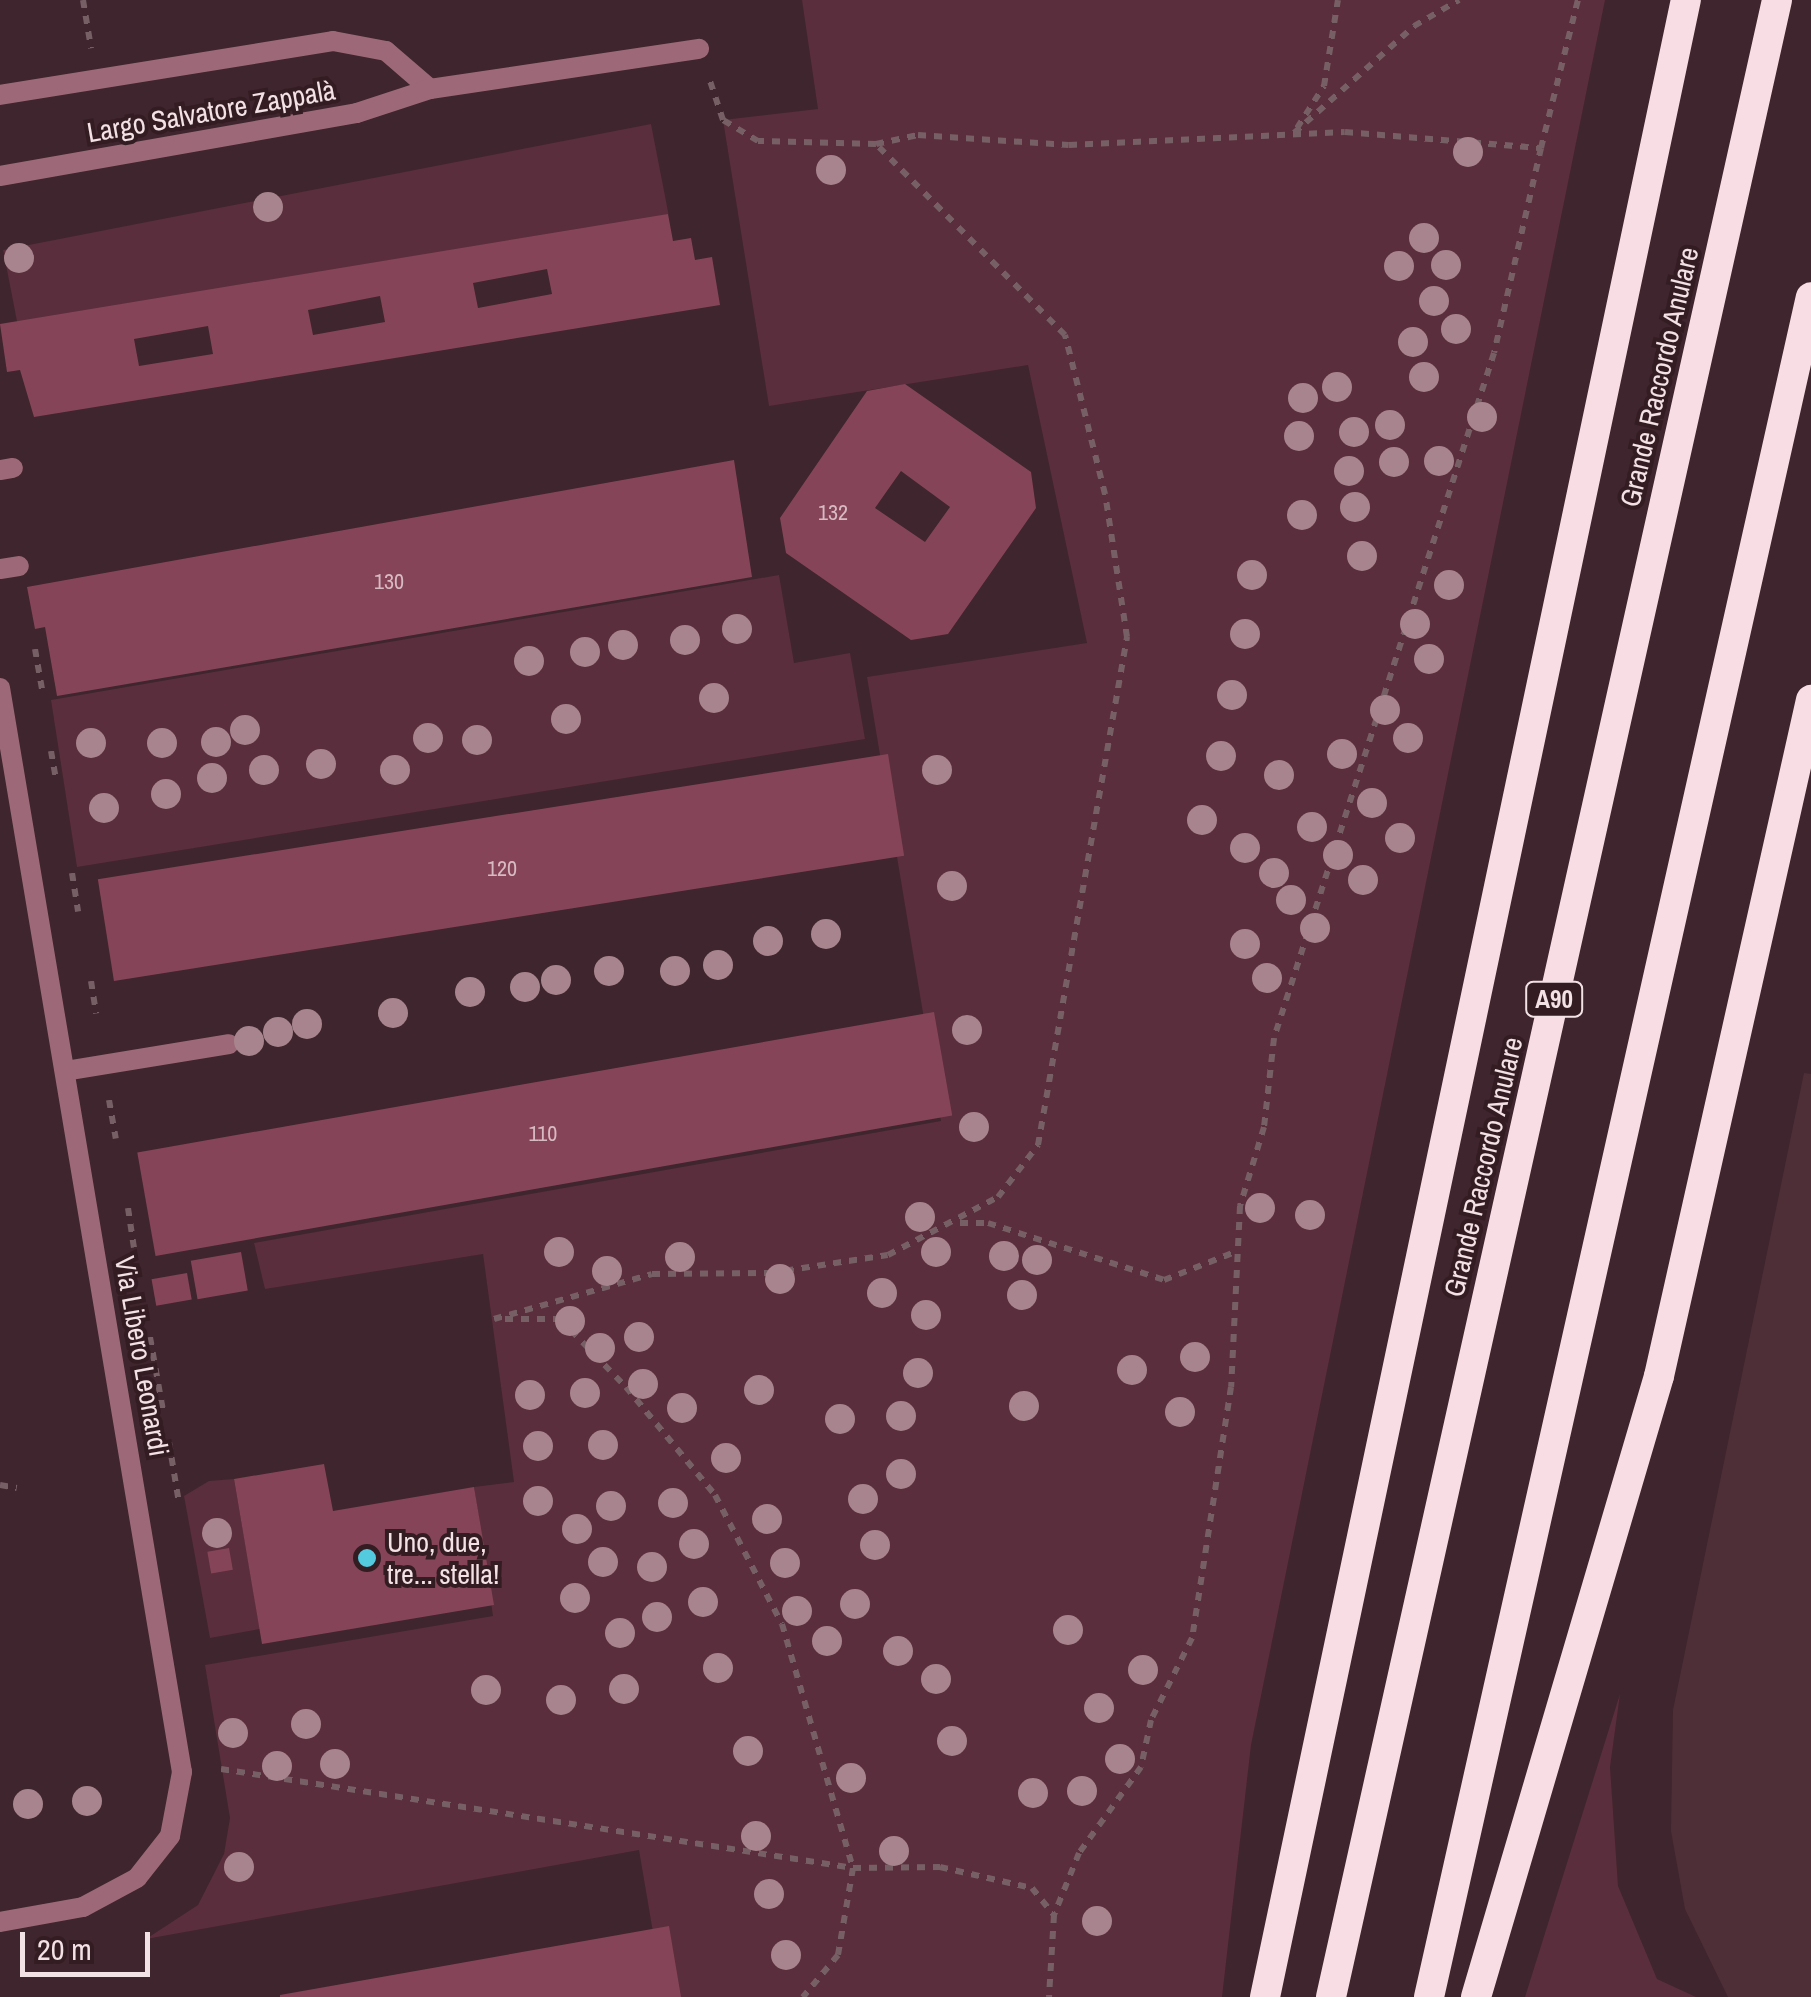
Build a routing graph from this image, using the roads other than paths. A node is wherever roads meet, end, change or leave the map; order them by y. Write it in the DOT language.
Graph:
graph roads {
  1 [pos="1686,0"];
  2 [pos="1776,0"];
  3 [pos="699,48"];
  4 [pos="430,89"];
  5 [pos="0,95"];
  6 [pos="0,176"];
  7 [pos="1811,296"];
  8 [pos="0,688"];
  9 [pos="1811,700"];
  10 [pos="229,1044"];
  11 [pos="65,1071"];
  12 [pos="0,1922"];
  13 [pos="1265,1997"];
  14 [pos="1331,1997"];
  15 [pos="1429,1997"];
  16 [pos="1476,1997"];
  1 -- 13 [label="highway"];
  2 -- 14 [label="highway, Grande Raccordo Anulare / A90"];
  3 -- 4 [label="street, Largo Salvatore Zappalà"];
  4 -- 5 [label="street, Largo Salvatore Zappalà"];
  4 -- 6 [label="street, Largo Salvatore Zappalà"];
  7 -- 15 [label="highway"];
  8 -- 11 [label="street, Via Libero Leonardi"];
  9 -- 16 [label="highway"];
  10 -- 11 [label="street"];
  11 -- 12 [label="street, Via Libero Leonardi"];
}
